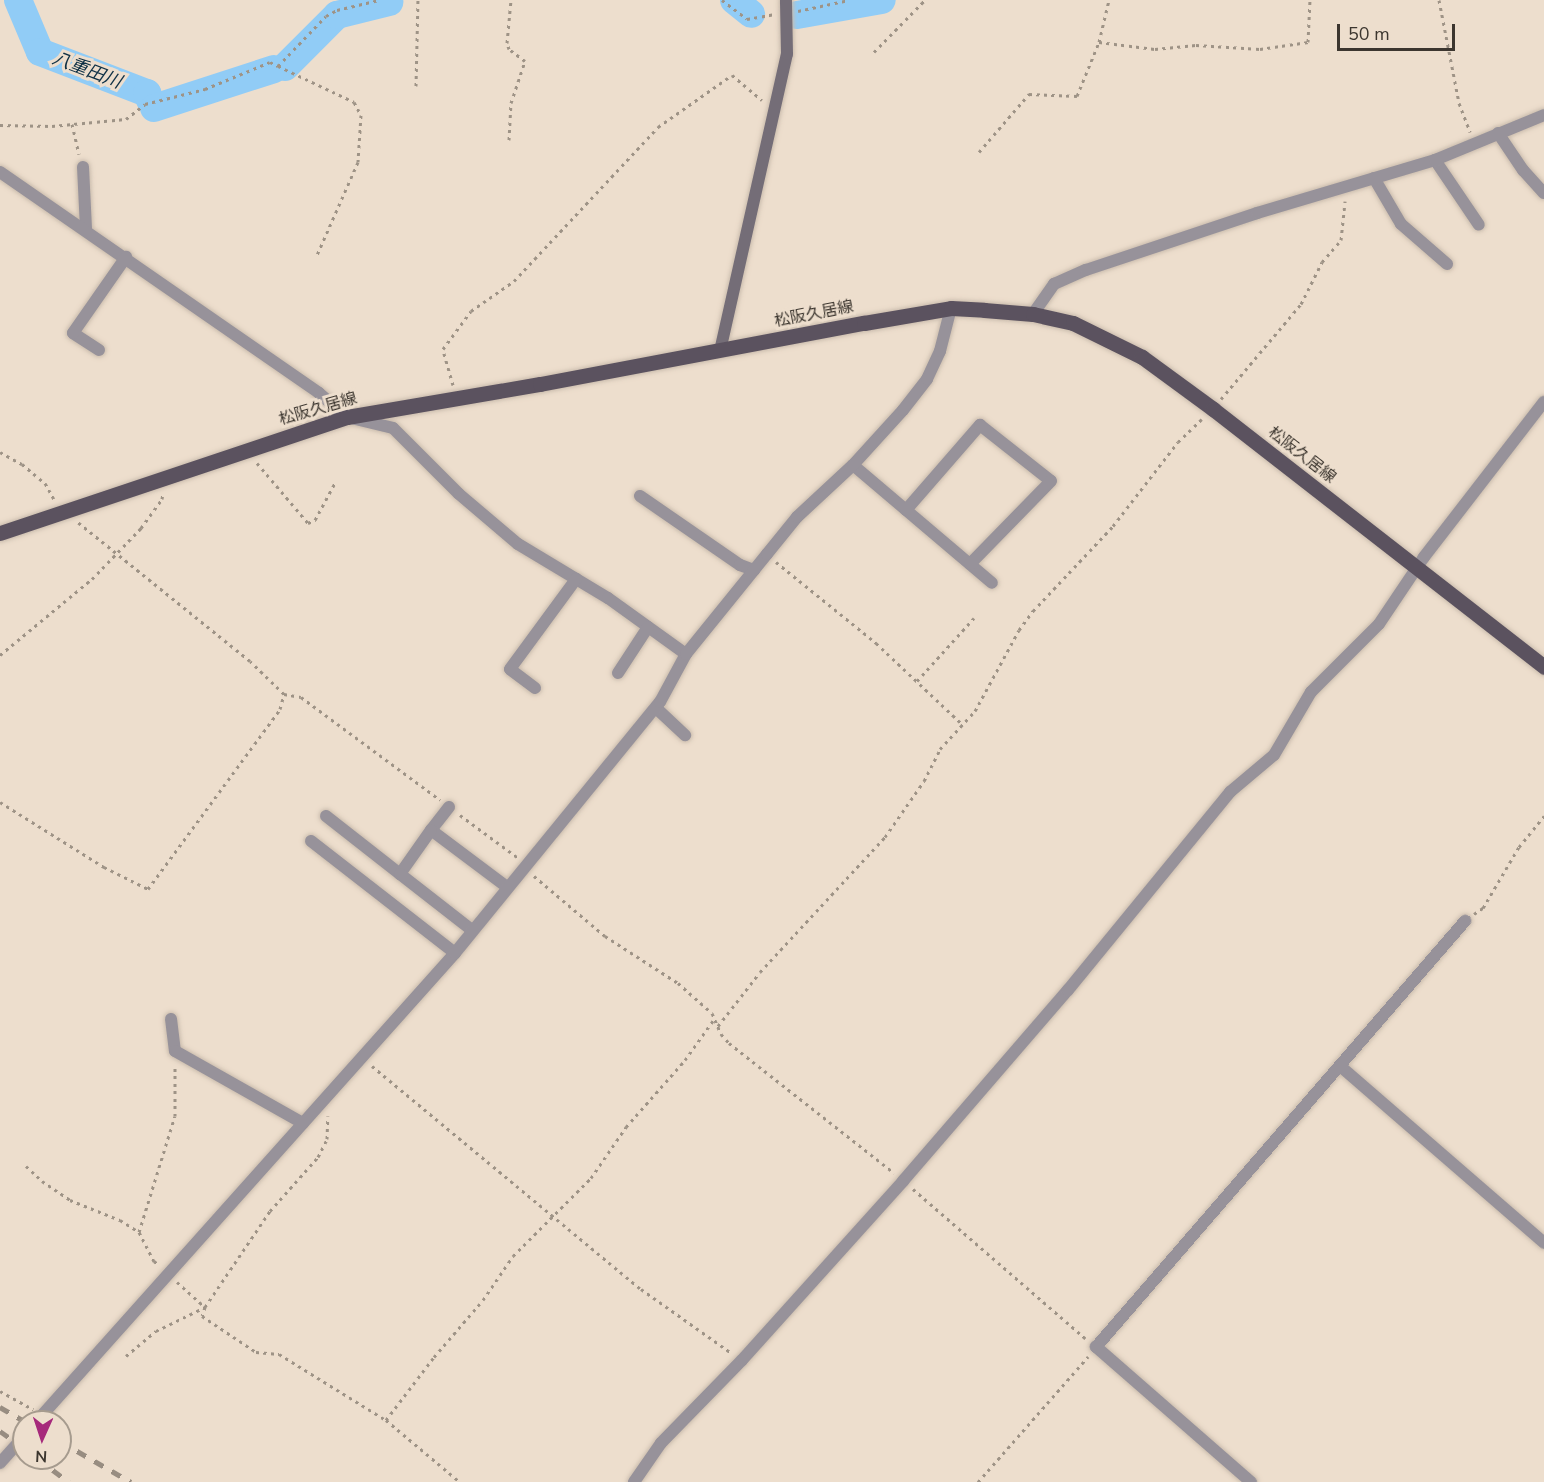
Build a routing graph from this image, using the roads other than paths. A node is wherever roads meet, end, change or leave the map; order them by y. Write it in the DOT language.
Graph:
graph roads {
  1 [pos="786,0"];
  2 [pos="1544,115"];
  3 [pos="1498,133"];
  4 [pos="1435,160"];
  5 [pos="83,167"];
  6 [pos="0,172"];
  7 [pos="1374,178"];
  8 [pos="1544,194"];
  9 [pos="1479,225"];
  10 [pos="86,229"];
  11 [pos="126,257"];
  12 [pos="1447,264"];
  13 [pos="951,308"];
  14 [pos="1033,314"];
  15 [pos="99,350"];
  16 [pos="720,351"];
  17 [pos="1544,402"];
  18 [pos="347,417"];
  19 [pos="853,465"];
  20 [pos="640,496"];
  21 [pos="906,510"];
  22 [pos="0,533"];
  23 [pos="970,564"];
  24 [pos="1417,567"];
  25 [pos="754,570"];
  26 [pos="576,579"];
  27 [pos="992,583"];
  28 [pos="648,627"];
  29 [pos="686,654"];
  30 [pos="1544,667"];
  31 [pos="618,673"];
  32 [pos="535,688"];
  33 [pos="656,708"];
  34 [pos="685,735"];
  35 [pos="449,807"];
  36 [pos="326,816"];
  37 [pos="431,830"];
  38 [pos="311,841"];
  39 [pos="400,874"];
  40 [pos="507,887"];
  41 [pos="1465,921"];
  42 [pos="472,930"];
  43 [pos="455,953"];
  44 [pos="171,1019"];
  45 [pos="1340,1066"];
  46 [pos="303,1123"];
  47 [pos="1544,1243"];
  48 [pos="46,1410"];
  49 [pos="12,1450"];
  50 [pos="0,1463"];
  51 [pos="634,1482"];
  52 [pos="1251,1482"];
  1 -- 16 [label="street"];
  2 -- 3 [label="street"];
  3 -- 4 [label="street"];
  3 -- 8 [label="street"];
  4 -- 7 [label="street"];
  4 -- 9 [label="street"];
  5 -- 10 [label="street"];
  6 -- 10 [label="street"];
  7 -- 12 [label="street"];
  7 -- 14 [label="street"];
  10 -- 11 [label="street"];
  11 -- 15 [label="street"];
  11 -- 18 [label="street"];
  13 -- 14 [label="main road, 松阪久居線"];
  13 -- 16 [label="main road, 松阪久居線"];
  13 -- 19 [label="street"];
  14 -- 24 [label="main road, 松阪久居線"];
  16 -- 18 [label="main road, 松阪久居線"];
  17 -- 24 [label="street"];
  18 -- 22 [label="main road, 松阪久居線"];
  18 -- 26 [label="street"];
  19 -- 21 [label="street"];
  19 -- 25 [label="street"];
  20 -- 25 [label="street"];
  21 -- 23 [label="street"];
  21 -- 23 [label="street"];
  23 -- 27 [label="street"];
  24 -- 30 [label="main road, 松阪久居線"];
  24 -- 51 [label="street"];
  25 -- 29 [label="street"];
  26 -- 28 [label="street"];
  26 -- 32 [label="street"];
  28 -- 29 [label="street"];
  28 -- 31 [label="street"];
  29 -- 33 [label="street"];
  33 -- 34 [label="street"];
  33 -- 40 [label="street"];
  35 -- 37 [label="street"];
  36 -- 39 [label="street"];
  37 -- 39 [label="street"];
  37 -- 40 [label="street"];
  38 -- 43 [label="street"];
  39 -- 42 [label="street"];
  40 -- 42 [label="street"];
  41 -- 45 [label="street"];
  42 -- 43 [label="street"];
  43 -- 46 [label="street"];
  44 -- 46 [label="street"];
  45 -- 47 [label="street"];
  45 -- 52 [label="street"];
  46 -- 48 [label="street"];
  49 -- 50 [label="street"];
}
